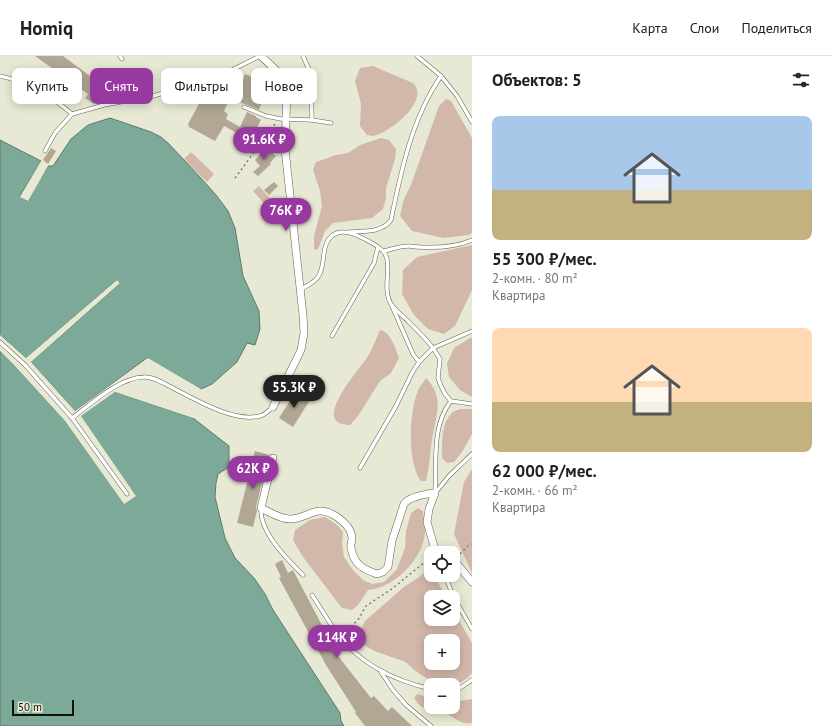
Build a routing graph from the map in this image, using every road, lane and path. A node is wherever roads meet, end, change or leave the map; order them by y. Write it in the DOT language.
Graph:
graph roads {
  1 [pos="260,56"];
  2 [pos="304,56"];
  3 [pos="418,56"];
  4 [pos="0,76"];
  5 [pos="441,76"];
  6 [pos="244,107"];
  7 [pos="72,114"];
  8 [pos="283,119"];
  9 [pos="312,120"];
  10 [pos="472,122"];
  11 [pos="331,123"];
  12 [pos="45,151"];
  13 [pos="235,178"];
  14 [pos="348,232"];
  15 [pos="472,240"];
  16 [pos="378,248"];
  17 [pos="384,251"];
  18 [pos="301,289"];
  19 [pos="390,303"];
  20 [pos="472,331"];
  21 [pos="332,336"];
  22 [pos="0,342"];
  23 [pos="433,348"];
  24 [pos="419,362"];
  25 [pos="451,401"];
  26 [pos="472,404"];
  27 [pos="273,408"];
  28 [pos="72,418"];
  29 [pos="472,454"];
  30 [pos="273,458"];
  31 [pos="360,468"];
  32 [pos="435,493"];
  33 [pos="126,494"];
  34 [pos="262,508"];
  35 [pos="472,544"];
  36 [pos="434,546"];
  37 [pos="460,553"];
  38 [pos="424,563"];
  39 [pos="460,567"];
  40 [pos="304,575"];
  41 [pos="448,582"];
  42 [pos="472,582"];
  43 [pos="312,594"];
  44 [pos="472,629"];
  45 [pos="340,636"];
  46 [pos="381,671"];
  47 [pos="472,680"];
  48 [pos="424,688"];
  49 [pos="460,688"];
  50 [pos="431,726"];
  1 -- 7 [label="lane"];
  1 -- 8 [label="street"];
  2 -- 9 [label="lane"];
  3 -- 5 [label="lane"];
  4 -- 7 [label="lane"];
  5 -- 10 [label="lane"];
  5 -- 14 [label="lane"];
  6 -- 8 [label="lane"];
  7 -- 12 [label="lane"];
  8 -- 9 [label="lane"];
  8 -- 13 [label="path"];
  8 -- 18 [label="street"];
  9 -- 11 [label="lane"];
  14 -- 16 [label="lane"];
  14 -- 18 [label="lane"];
  15 -- 17 [label="lane"];
  16 -- 17 [label="lane"];
  16 -- 21 [label="lane"];
  17 -- 19 [label="lane"];
  18 -- 27 [label="street"];
  19 -- 23 [label="lane"];
  19 -- 24 [label="lane"];
  20 -- 23 [label="lane"];
  22 -- 28 [label="lane"];
  23 -- 24 [label="lane"];
  23 -- 25 [label="lane"];
  24 -- 31 [label="lane"];
  25 -- 26 [label="lane"];
  25 -- 32 [label="lane"];
  27 -- 28 [label="lane"];
  28 -- 33 [label="lane"];
  29 -- 32 [label="lane"];
  30 -- 34 [label="street"];
  32 -- 34 [label="street"];
  32 -- 36 [label="street"];
  34 -- 40 [label="lane"];
  35 -- 37 [label="path"];
  38 -- 45 [label="path"];
  39 -- 42 [label="street"];
  41 -- 44 [label="lane"];
  43 -- 45 [label="lane"];
  45 -- 46 [label="lane"];
  46 -- 48 [label="lane"];
  46 -- 50 [label="lane"];
  47 -- 49 [label="lane"];
}
